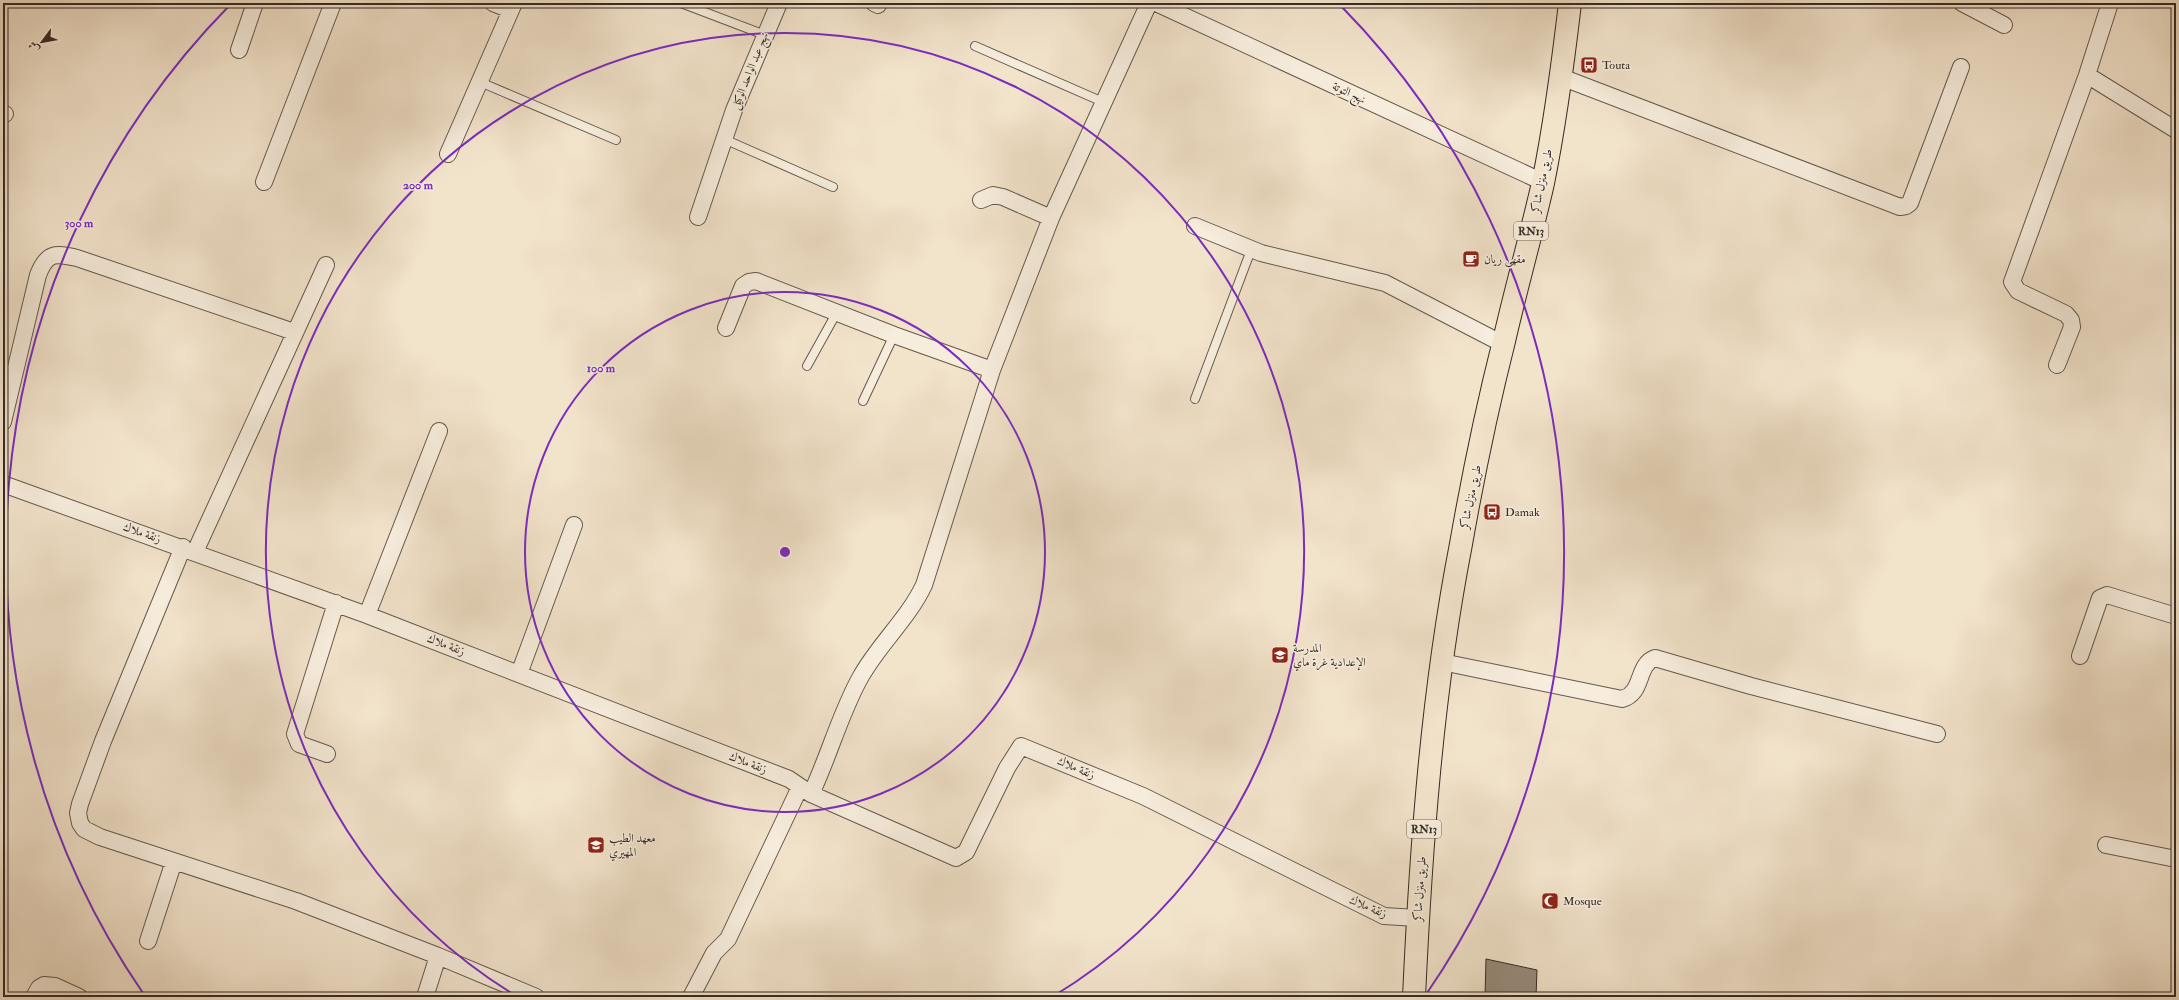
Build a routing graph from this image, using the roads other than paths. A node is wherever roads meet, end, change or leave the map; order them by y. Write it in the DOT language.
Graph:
graph roads {
  1 [pos="255,3"];
  2 [pos="333,3"];
  3 [pos="493,3"];
  4 [pos="681,3"];
  5 [pos="779,3"];
  6 [pos="1149,3"];
  7 [pos="1156,3"];
  8 [pos="1570,3"];
  9 [pos="1962,3"];
  10 [pos="2110,3"];
  11 [pos="512,6"];
  12 [pos="2004,25"];
  13 [pos="765,35"];
  14 [pos="975,46"];
  15 [pos="239,50"];
  16 [pos="1961,67"];
  17 [pos="2087,75"];
  18 [pos="1561,77"];
  19 [pos="480,82"];
  20 [pos="1103,102"];
  21 [pos="2176,130"];
  22 [pos="616,140"];
  23 [pos="724,140"];
  24 [pos="448,154"];
  25 [pos="264,182"];
  26 [pos="1543,182"];
  27 [pos="833,187"];
  28 [pos="981,200"];
  29 [pos="698,217"];
  30 [pos="1051,218"];
  31 [pos="1195,226"];
  32 [pos="1251,250"];
  33 [pos="326,265"];
  34 [pos="837,312"];
  35 [pos="726,328"];
  36 [pos="294,332"];
  37 [pos="894,335"];
  38 [pos="1503,344"];
  39 [pos="2057,365"];
  40 [pos="807,366"];
  41 [pos="992,370"];
  42 [pos="1195,399"];
  43 [pos="863,401"];
  44 [pos="3,422"];
  45 [pos="438,431"];
  46 [pos="3,484"];
  47 [pos="574,525"];
  48 [pos="189,550"];
  49 [pos="336,603"];
  50 [pos="367,615"];
  51 [pos="2176,616"];
  52 [pos="2080,656"];
  53 [pos="1442,662"];
  54 [pos="519,674"];
  55 [pos="1937,734"];
  56 [pos="327,754"];
  57 [pos="806,790"];
  58 [pos="2106,845"];
  59 [pos="2176,859"];
  60 [pos="174,861"];
  61 [pos="1417,918"];
  62 [pos="148,941"];
  63 [pos="438,956"];
  64 [pos="34,997"];
  65 [pos="79,997"];
  66 [pos="425,997"];
  67 [pos="536,997"];
  68 [pos="691,997"];
  69 [pos="1414,997"];
  1 -- 15 [label="street"];
  2 -- 25 [label="street"];
  3 -- 11 [label="street"];
  4 -- 13 [label="lane"];
  5 -- 13 [label="street, نهج عبد الواحد الوكيل"];
  6 -- 20 [label="street"];
  7 -- 26 [label="street, نهج التوتة"];
  8 -- 18 [label="main road, طريق منزل شاكر / RN13"];
  9 -- 12 [label="street"];
  10 -- 17 [label="street"];
  11 -- 19 [label="street"];
  13 -- 23 [label="street, نهج عبد الواحد الوكيل"];
  14 -- 20 [label="lane"];
  16 -- 18 [label="street"];
  17 -- 21 [label="street"];
  17 -- 39 [label="street"];
  18 -- 26 [label="main road, طريق منزل شاكر / RN13"];
  19 -- 22 [label="lane"];
  19 -- 24 [label="street"];
  20 -- 30 [label="street"];
  23 -- 27 [label="lane"];
  23 -- 29 [label="street, نهج عبد الواحد الوكيل"];
  26 -- 38 [label="main road, طريق منزل شاكر / RN13"];
  28 -- 30 [label="street"];
  30 -- 41 [label="street"];
  31 -- 32 [label="street"];
  32 -- 38 [label="street"];
  32 -- 42 [label="lane"];
  33 -- 36 [label="street"];
  34 -- 35 [label="street"];
  34 -- 37 [label="street"];
  34 -- 40 [label="lane"];
  36 -- 44 [label="street"];
  36 -- 48 [label="street"];
  37 -- 41 [label="street"];
  37 -- 43 [label="lane"];
  38 -- 53 [label="main road, طريق منزل شاكر / RN13"];
  41 -- 57 [label="street"];
  45 -- 50 [label="street"];
  46 -- 48 [label="street, زنقة ملاك"];
  47 -- 54 [label="street"];
  48 -- 49 [label="street, زنقة ملاك"];
  48 -- 60 [label="street"];
  49 -- 50 [label="street, زنقة ملاك"];
  49 -- 56 [label="street"];
  50 -- 54 [label="street, زنقة ملاك"];
  51 -- 52 [label="street"];
  53 -- 55 [label="street"];
  53 -- 61 [label="main road, طريق منزل شاكر / RN13"];
  54 -- 57 [label="street, زنقة ملاك"];
  57 -- 61 [label="street, زنقة ملاك"];
  57 -- 68 [label="street"];
  58 -- 59 [label="street"];
  60 -- 62 [label="street"];
  60 -- 63 [label="street"];
  61 -- 69 [label="main road, طريق منزل شاكر / RN13"];
  63 -- 66 [label="street"];
  63 -- 67 [label="street"];
  64 -- 65 [label="street"];
}
